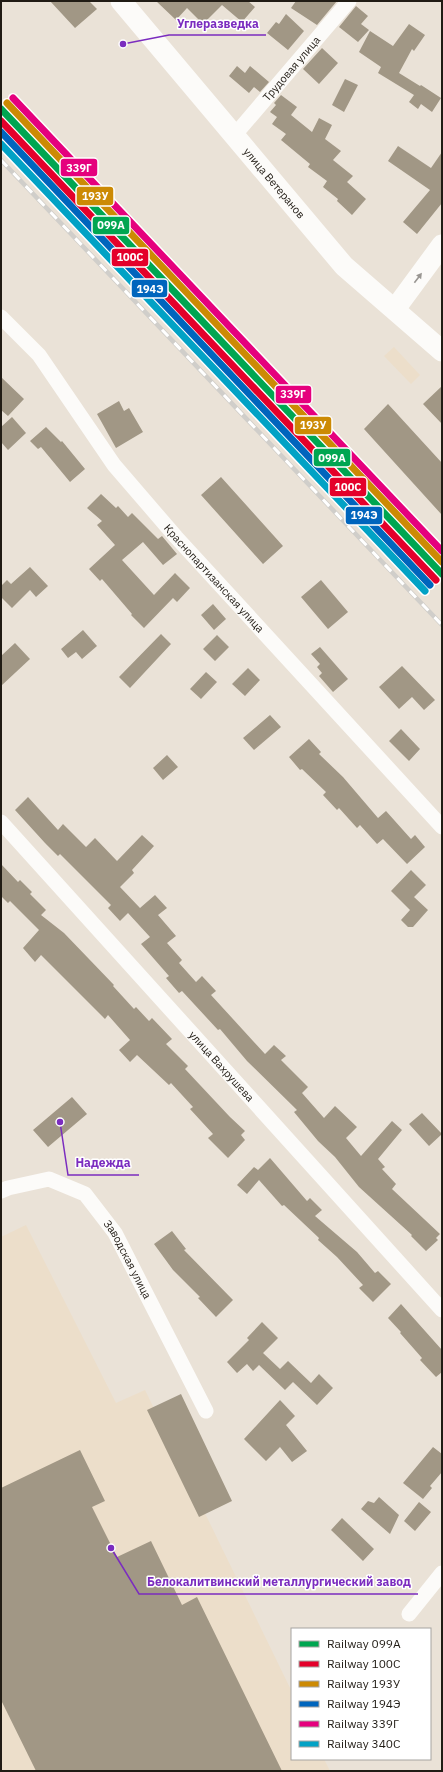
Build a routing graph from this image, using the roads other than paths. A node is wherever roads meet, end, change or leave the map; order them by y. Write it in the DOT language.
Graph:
graph roads {
  1 [pos="121,1"];
  2 [pos="349,1"];
  3 [pos="233,137"];
  4 [pos="442,245"];
  5 [pos="395,309"];
  6 [pos="1,317"];
  7 [pos="442,351"];
  8 [pos="1,822"];
  9 [pos="442,827"];
  10 [pos="3,1186"];
  11 [pos="442,1310"];
  12 [pos="206,1411"];
  13 [pos="442,1573"];
  14 [pos="409,1614"];
  1 -- 3 [label="main road, улица Ветеранов"];
  2 -- 3 [label="street, Трудовая улица"];
  3 -- 5 [label="main road, улица Ветеранов"];
  5 -- 4 [label="main road, one-way"];
  5 -- 7 [label="main road, улица Ветеранов"];
  6 -- 9 [label="street, Краснопартизанская улица"];
  8 -- 11 [label="street, улица Вахрушева"];
  10 -- 12 [label="street, Заводская улица"];
  13 -- 14 [label="street"];
}
